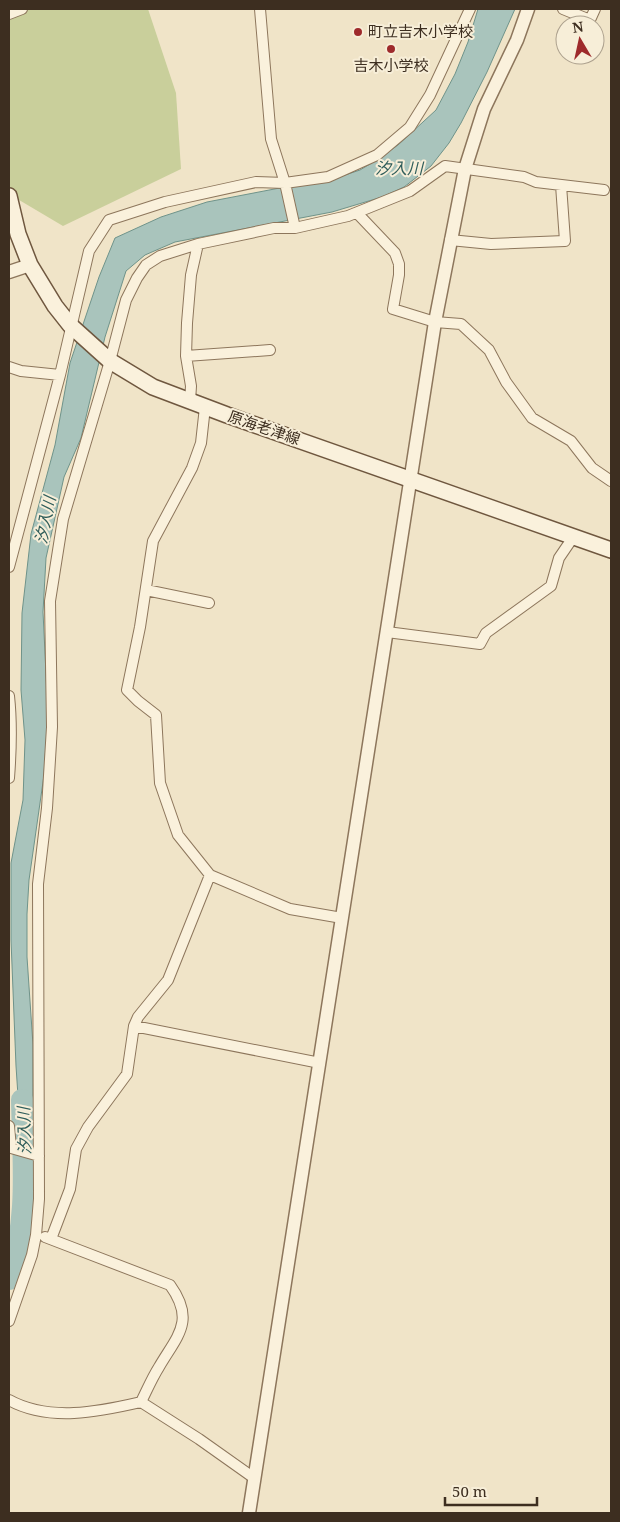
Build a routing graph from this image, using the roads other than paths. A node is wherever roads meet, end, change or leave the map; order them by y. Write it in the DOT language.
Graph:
graph roads {
  1 [pos="22,9"];
  2 [pos="260,9"];
  3 [pos="470,9"];
  4 [pos="528,9"];
  5 [pos="563,9"];
  6 [pos="595,9"];
  7 [pos="9,14"];
  8 [pos="465,169"];
  9 [pos="286,185"];
  10 [pos="562,185"];
  11 [pos="604,190"];
  12 [pos="9,196"];
  13 [pos="356,213"];
  14 [pos="295,228"];
  15 [pos="450,240"];
  16 [pos="198,244"];
  17 [pos="30,265"];
  18 [pos="9,272"];
  19 [pos="435,322"];
  20 [pos="70,325"];
  21 [pos="270,350"];
  22 [pos="186,356"];
  23 [pos="108,359"];
  24 [pos="9,367"];
  25 [pos="60,375"];
  26 [pos="190,401"];
  27 [pos="206,407"];
  28 [pos="411,479"];
  29 [pos="611,482"];
  30 [pos="574,536"];
  31 [pos="611,550"];
  32 [pos="9,567"];
  33 [pos="146,590"];
  34 [pos="209,603"];
  35 [pos="387,632"];
  36 [pos="9,696"];
  37 [pos="9,724"];
  38 [pos="9,778"];
  39 [pos="210,875"];
  40 [pos="342,918"];
  41 [pos="134,1026"];
  42 [pos="320,1063"];
  43 [pos="9,1126"];
  44 [pos="39,1156"];
  45 [pos="36,1234"];
  46 [pos="51,1239"];
  47 [pos="9,1321"];
  48 [pos="9,1400"];
  49 [pos="140,1402"];
  50 [pos="254,1478"];
  51 [pos="249,1513"];
  1 -- 7 [label="street"];
  2 -- 9 [label="street"];
  3 -- 9 [label="street"];
  4 -- 8 [label="street"];
  5 -- 6 [label="street"];
  8 -- 10 [label="street"];
  8 -- 13 [label="street"];
  8 -- 15 [label="street"];
  9 -- 14 [label="street"];
  9 -- 20 [label="street"];
  10 -- 11 [label="street"];
  10 -- 15 [label="street"];
  12 -- 17 [label="main road, 原海老津線"];
  13 -- 14 [label="street"];
  13 -- 19 [label="street"];
  14 -- 16 [label="street"];
  15 -- 19 [label="street"];
  16 -- 22 [label="street"];
  16 -- 23 [label="street"];
  17 -- 18 [label="street"];
  17 -- 20 [label="main road, 原海老津線"];
  19 -- 28 [label="street"];
  19 -- 29 [label="street"];
  20 -- 23 [label="main road, 原海老津線"];
  20 -- 25 [label="street"];
  21 -- 22 [label="street"];
  22 -- 26 [label="street"];
  23 -- 26 [label="main road, 原海老津線"];
  23 -- 44 [label="street"];
  24 -- 25 [label="street"];
  25 -- 32 [label="street"];
  26 -- 27 [label="main road, 原海老津線"];
  27 -- 28 [label="main road, 原海老津線"];
  27 -- 33 [label="street"];
  28 -- 30 [label="main road, 原海老津線"];
  28 -- 35 [label="street"];
  30 -- 31 [label="main road, 原海老津線"];
  30 -- 35 [label="street"];
  33 -- 34 [label="street"];
  33 -- 39 [label="street"];
  35 -- 40 [label="street"];
  36 -- 37 [label="street"];
  37 -- 38 [label="street"];
  39 -- 40 [label="street"];
  39 -- 41 [label="street"];
  40 -- 42 [label="street"];
  41 -- 42 [label="street"];
  41 -- 46 [label="street"];
  42 -- 50 [label="street"];
  43 -- 44 [label="street"];
  44 -- 45 [label="street"];
  45 -- 46 [label="street"];
  45 -- 47 [label="street"];
  46 -- 49 [label="street"];
  48 -- 49 [label="street"];
  49 -- 50 [label="street"];
  50 -- 51 [label="street"];
}
